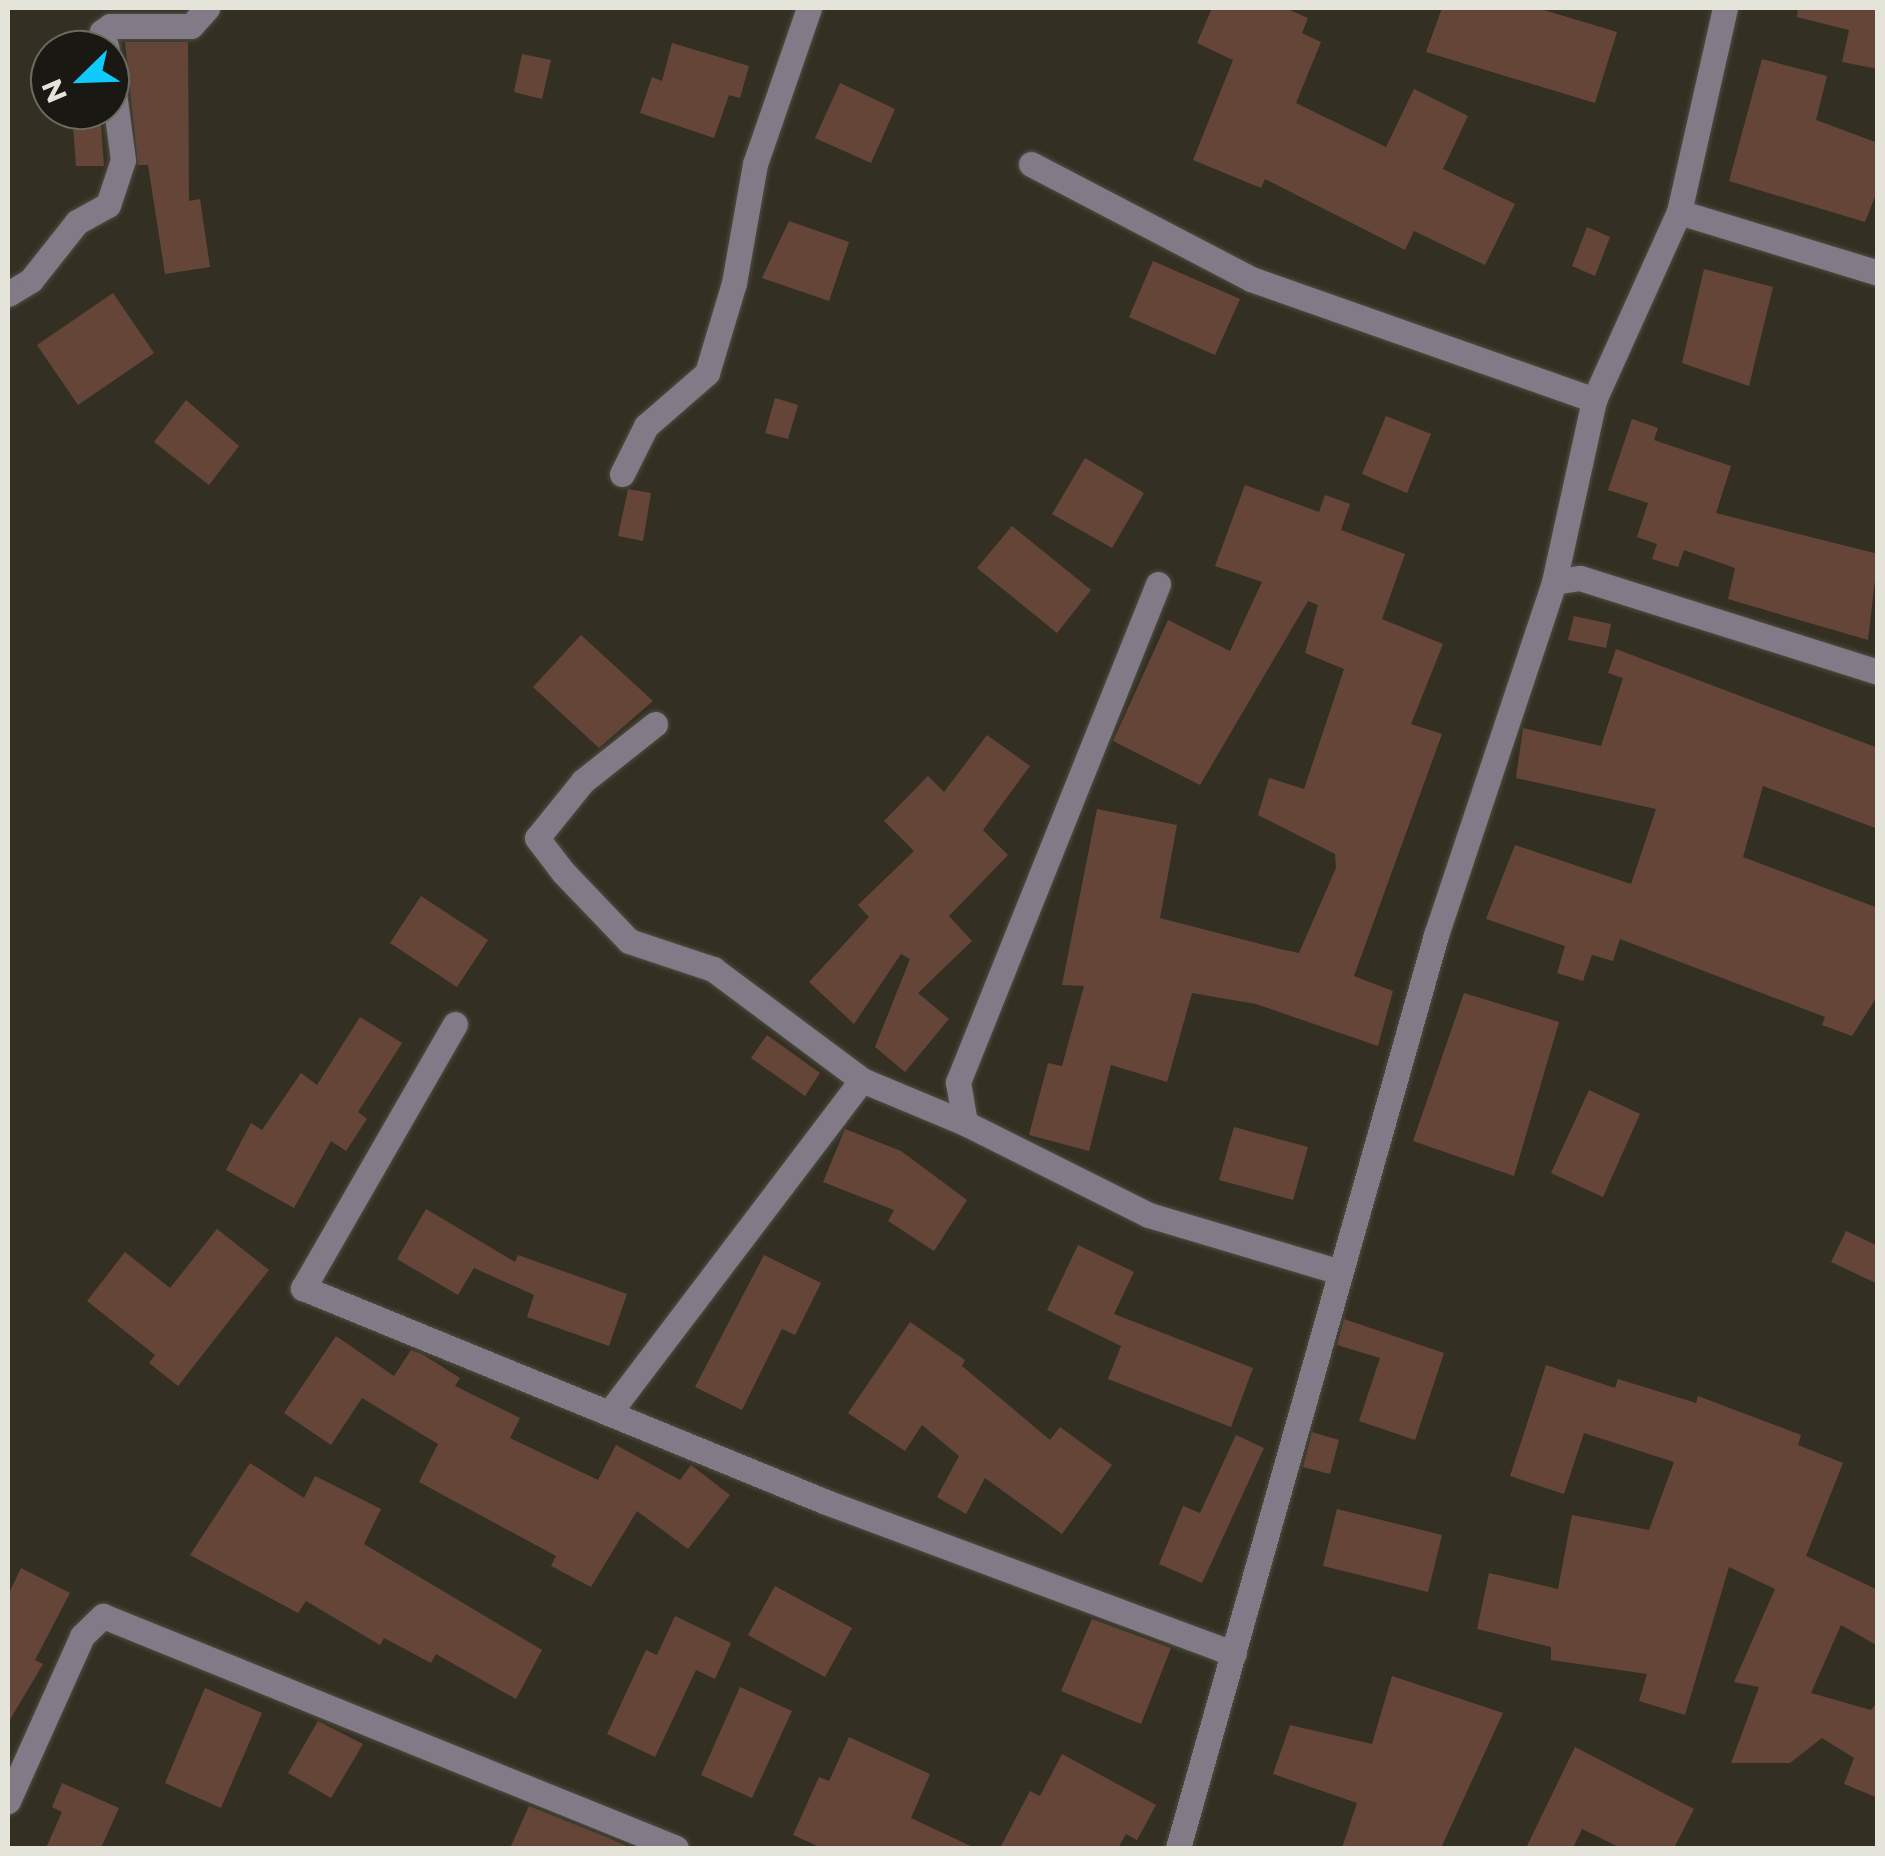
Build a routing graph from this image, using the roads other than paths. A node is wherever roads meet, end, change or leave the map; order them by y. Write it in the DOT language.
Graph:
graph roads {
  1 [pos="207,8"];
  2 [pos="809,8"];
  3 [pos="1725,8"];
  4 [pos="105,30"];
  5 [pos="119,130"];
  6 [pos="1031,164"];
  7 [pos="1679,212"];
  8 [pos="1878,273"];
  9 [pos="8,294"];
  10 [pos="1594,400"];
  11 [pos="622,474"];
  12 [pos="1554,582"];
  13 [pos="1158,584"];
  14 [pos="1878,672"];
  15 [pos="655,724"];
  16 [pos="455,1024"];
  17 [pos="862,1080"];
  18 [pos="966,1124"];
  19 [pos="1340,1272"];
  20 [pos="609,1413"];
  21 [pos="1234,1654"];
  22 [pos="8,1801"];
  23 [pos="676,1848"];
  24 [pos="1178,1848"];
  1 -- 4 [label="street"];
  2 -- 11 [label="street"];
  3 -- 7 [label="street"];
  5 -- 9 [label="street"];
  6 -- 10 [label="street"];
  7 -- 8 [label="street"];
  7 -- 10 [label="street"];
  10 -- 12 [label="street"];
  12 -- 14 [label="street"];
  12 -- 19 [label="street"];
  13 -- 18 [label="street"];
  15 -- 17 [label="street"];
  16 -- 20 [label="street"];
  17 -- 18 [label="street"];
  17 -- 20 [label="street"];
  18 -- 19 [label="street"];
  19 -- 21 [label="street"];
  20 -- 21 [label="street"];
  21 -- 24 [label="street"];
  22 -- 23 [label="street"];
}
